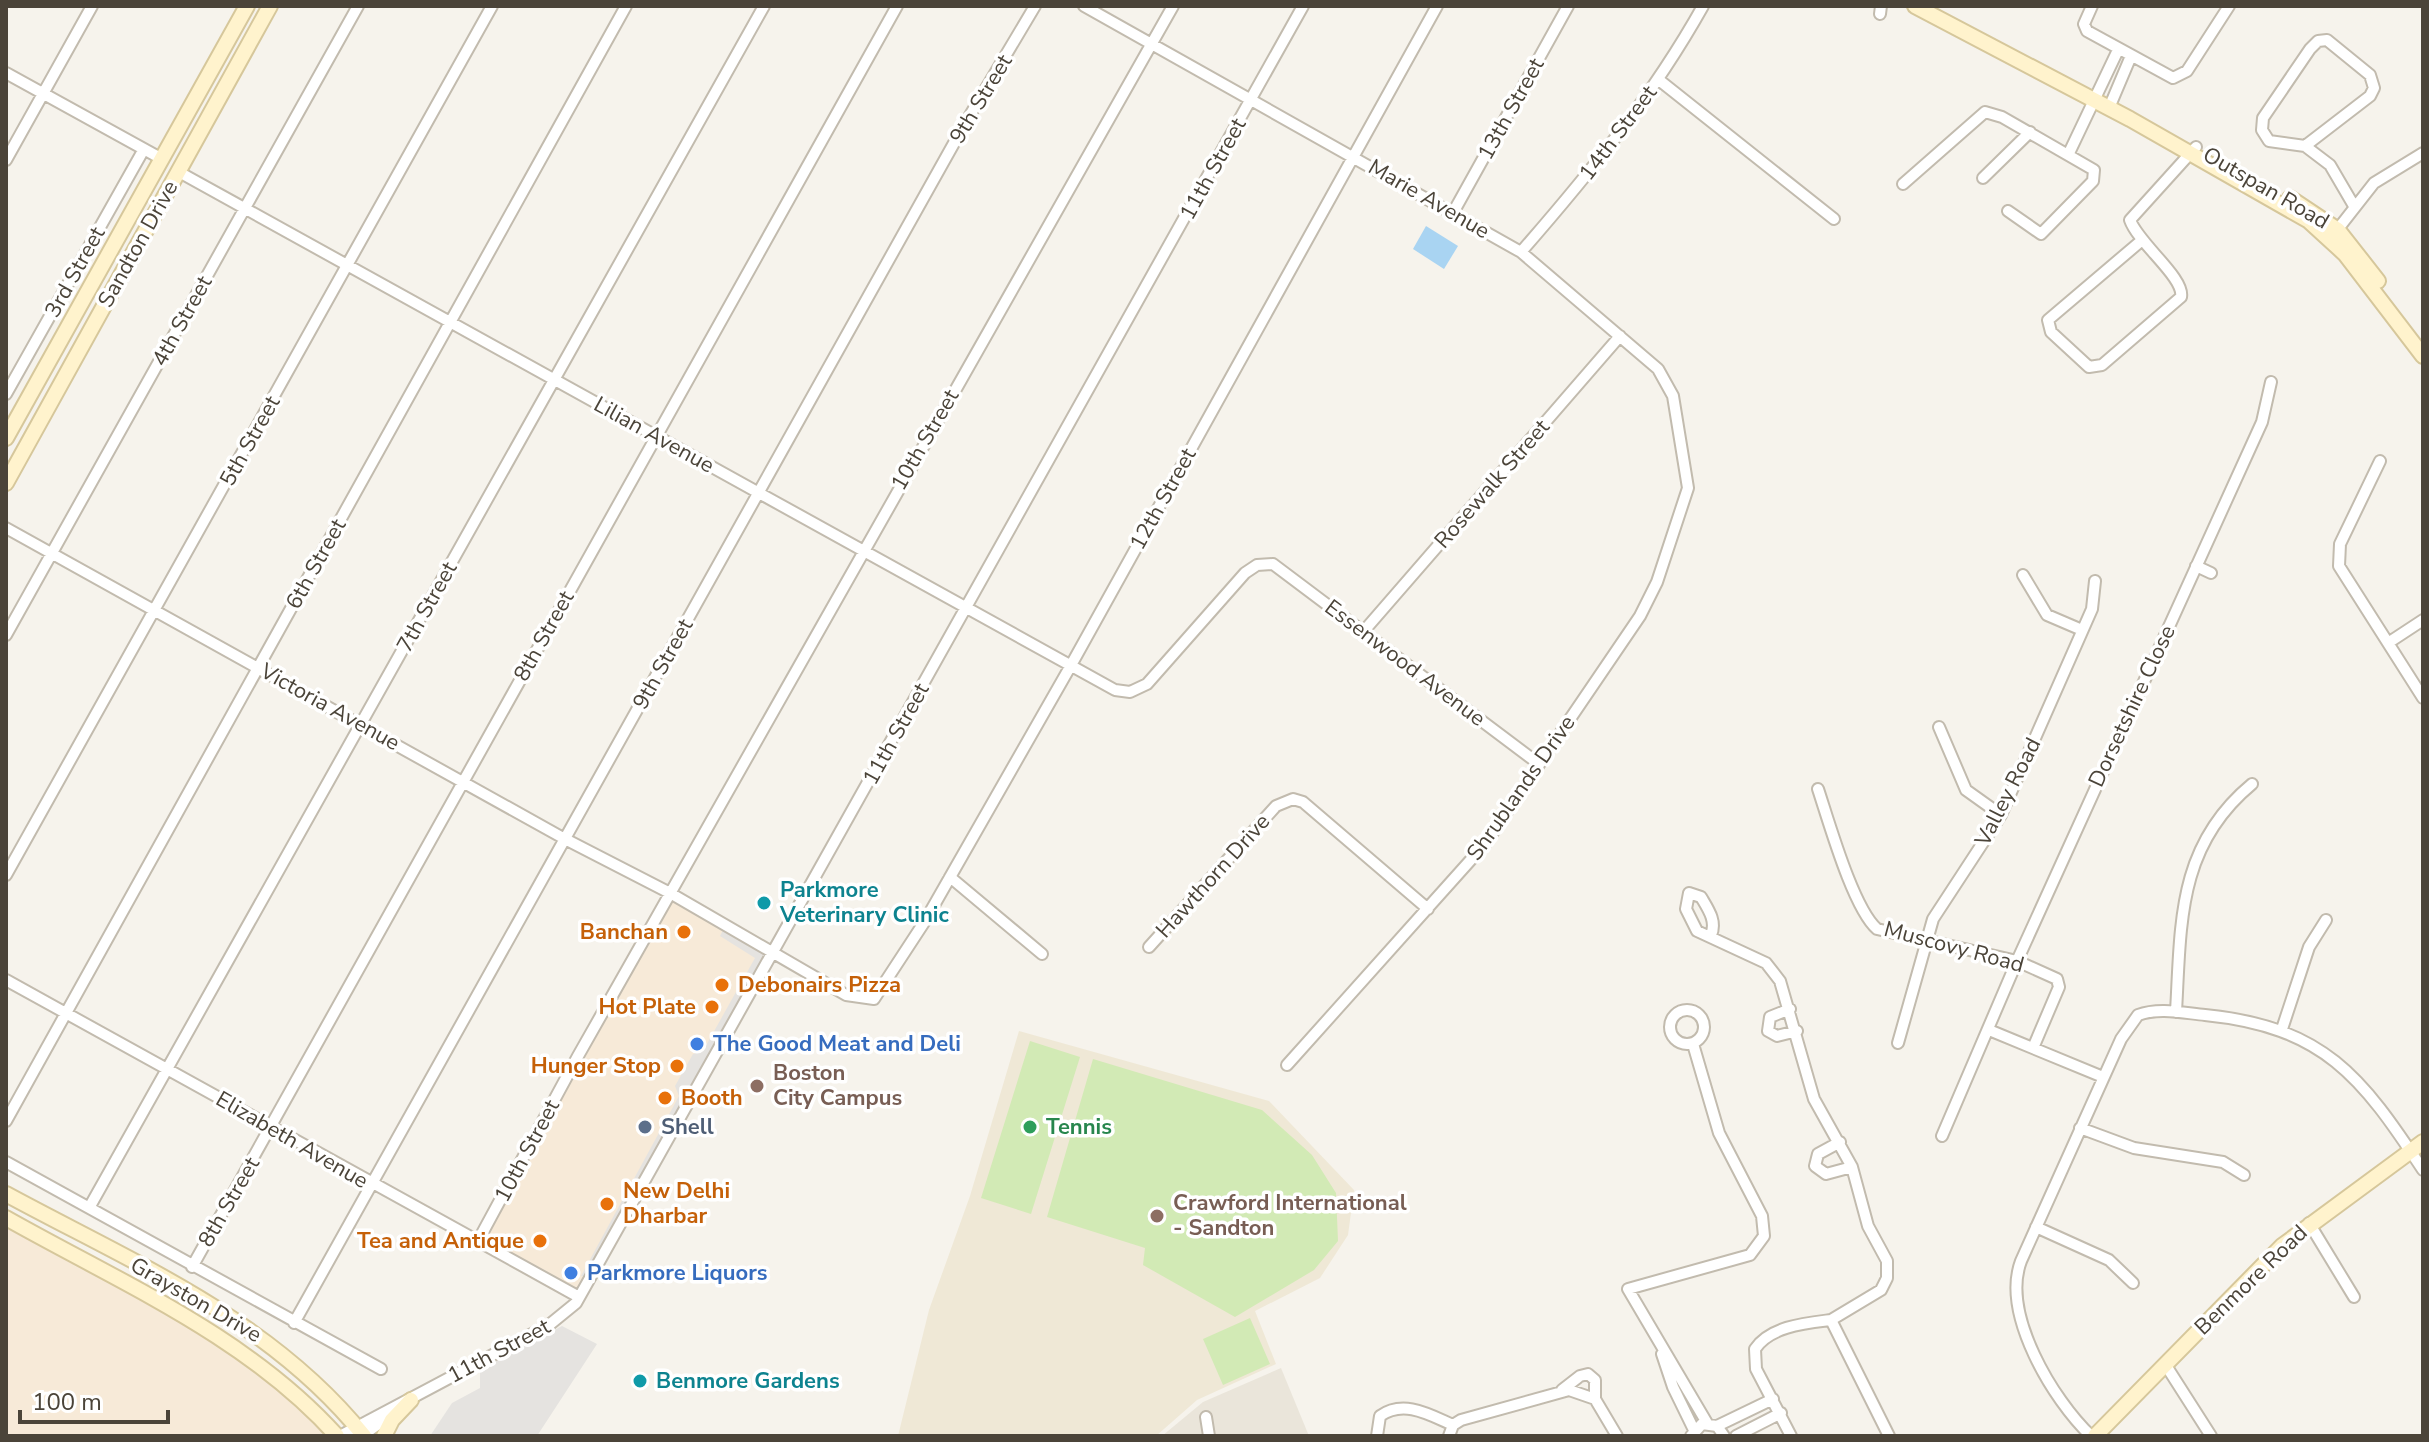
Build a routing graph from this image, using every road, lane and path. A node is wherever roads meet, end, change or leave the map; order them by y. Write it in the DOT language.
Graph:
graph roads {
  1 [pos="92,6"];
  2 [pos="247,6"];
  3 [pos="270,6"];
  4 [pos="358,6"];
  5 [pos="492,6"];
  6 [pos="626,6"];
  7 [pos="764,6"];
  8 [pos="897,6"];
  9 [pos="1035,6"];
  10 [pos="1084,6"];
  11 [pos="1173,6"];
  12 [pos="1303,6"];
  13 [pos="1437,6"];
  14 [pos="1568,6"];
  15 [pos="1703,6"];
  16 [pos="1915,6"];
  17 [pos="2092,6"];
  18 [pos="2229,6"];
  19 [pos="1153,44"];
  20 [pos="2118,50"];
  21 [pos="2131,56"];
  22 [pos="6,73"];
  23 [pos="1659,80"];
  24 [pos="43,92"];
  25 [pos="1251,99"];
  26 [pos="2094,100"];
  27 [pos="2109,108"];
  28 [pos="2030,132"];
  29 [pos="2305,146"];
  30 [pos="144,149"];
  31 [pos="2193,150"];
  32 [pos="2069,153"];
  33 [pos="2423,153"];
  34 [pos="1354,156"];
  35 [pos="162,159"];
  36 [pos="6,160"];
  37 [pos="179,172"];
  38 [pos="1983,178"];
  39 [pos="1903,184"];
  40 [pos="2354,206"];
  41 [pos="245,208"];
  42 [pos="1454,211"];
  43 [pos="2008,211"];
  44 [pos="1834,219"];
  45 [pos="2334,234"];
  46 [pos="2141,241"];
  47 [pos="1521,252"];
  48 [pos="349,264"];
  49 [pos="451,320"];
  50 [pos="1620,336"];
  51 [pos="2423,356"];
  52 [pos="553,379"];
  53 [pos="2271,382"];
  54 [pos="6,394"];
  55 [pos="657,435"];
  56 [pos="6,438"];
  57 [pos="2380,461"];
  58 [pos="1688,471"];
  59 [pos="6,483"];
  60 [pos="759,494"];
  61 [pos="6,528"];
  62 [pos="863,549"];
  63 [pos="52,552"];
  64 [pos="2196,566"];
  65 [pos="2211,573"];
  66 [pos="2023,575"];
  67 [pos="2095,581"];
  68 [pos="967,607"];
  69 [pos="154,610"];
  70 [pos="2423,620"];
  71 [pos="2082,630"];
  72 [pos="1363,632"];
  73 [pos="6,635"];
  74 [pos="2388,643"];
  75 [pos="1070,667"];
  76 [pos="259,668"];
  77 [pos="1130,692"];
  78 [pos="2423,698"];
  79 [pos="362,725"];
  80 [pos="1939,727"];
  81 [pos="1539,764"];
  82 [pos="464,781"];
  83 [pos="2252,784"];
  84 [pos="1818,789"];
  85 [pos="2001,815"];
  86 [pos="565,839"];
  87 [pos="6,875"];
  88 [pos="950,877"];
  89 [pos="670,893"];
  90 [pos="1428,909"];
  91 [pos="2326,920"];
  92 [pos="1711,935"];
  93 [pos="1926,940"];
  94 [pos="1149,947"];
  95 [pos="773,952"];
  96 [pos="1042,954"];
  97 [pos="2017,961"];
  98 [pos="6,980"];
  99 [pos="1790,1009"];
  100 [pos="2176,1012"];
  101 [pos="65,1013"];
  102 [pos="2282,1029"];
  103 [pos="1989,1030"];
  104 [pos="1797,1031"];
  105 [pos="1898,1043"];
  106 [pos="1693,1044"];
  107 [pos="2033,1048"];
  108 [pos="1287,1065"];
  109 [pos="169,1070"];
  110 [pos="2103,1077"];
  111 [pos="6,1121"];
  112 [pos="272,1127"];
  113 [pos="2080,1128"];
  114 [pos="1942,1136"];
  115 [pos="1840,1142"];
  116 [pos="2423,1142"];
  117 [pos="2410,1151"];
  118 [pos="6,1162"];
  119 [pos="1852,1167"];
  120 [pos="2423,1170"];
  121 [pos="2244,1175"];
  122 [pos="372,1185"];
  123 [pos="6,1194"];
  124 [pos="89,1208"];
  125 [pos="6,1218"];
  126 [pos="2309,1223"];
  127 [pos="2036,1227"];
  128 [pos="478,1241"];
  129 [pos="192,1267"];
  130 [pos="2133,1283"];
  131 [pos="579,1297"];
  132 [pos="2354,1297"];
  133 [pos="1831,1320"];
  134 [pos="294,1323"];
  135 [pos="1661,1348"];
  136 [pos="2165,1364"];
  137 [pos="381,1369"];
  138 [pos="1561,1391"];
  139 [pos="415,1396"];
  140 [pos="1595,1399"];
  141 [pos="1773,1399"];
  142 [pos="1781,1413"];
  143 [pos="1206,1417"];
  144 [pos="1712,1425"];
  145 [pos="1451,1431"];
  146 [pos="361,1433"];
  147 [pos="1693,1433"];
  148 [pos="338,1436"];
  149 [pos="384,1436"];
  150 [pos="1209,1436"];
  151 [pos="1377,1436"];
  152 [pos="1617,1436"];
  153 [pos="1724,1436"];
  154 [pos="1736,1436"];
  155 [pos="1791,1436"];
  156 [pos="1889,1436"];
  157 [pos="2093,1436"];
  158 [pos="2211,1436"];
  1 -- 24 [label="street"];
  2 -- 35 [label="main road, Sandton Drive"];
  3 -- 37 [label="main road, Sandton Drive"];
  4 -- 41 [label="street, 4th Street"];
  5 -- 48 [label="street, 5th Street"];
  6 -- 49 [label="street, 6th Street"];
  7 -- 52 [label="street, 7th Street"];
  8 -- 55 [label="street, 8th Street"];
  9 -- 60 [label="street, 9th Street"];
  10 -- 19 [label="street, Marie Avenue"];
  11 -- 19 [label="street, 10th Street"];
  12 -- 25 [label="street, 11th Street"];
  13 -- 34 [label="street, 12th Street"];
  14 -- 42 [label="street, 13th Street"];
  15 -- 23 [label="street, 14th Street"];
  16 -- 26 [label="main road, Outspan Road"];
  17 -- 20 [label="street"];
  18 -- 21 [label="street"];
  19 -- 25 [label="street, Marie Avenue"];
  19 -- 62 [label="street, 10th Street"];
  20 -- 21 [label="street"];
  20 -- 26 [label="street"];
  21 -- 27 [label="street"];
  22 -- 24 [label="street"];
  23 -- 44 [label="street"];
  23 -- 47 [label="street, 14th Street"];
  24 -- 30 [label="street"];
  24 -- 36 [label="street"];
  25 -- 34 [label="street, Marie Avenue"];
  25 -- 68 [label="street, 11th Street"];
  26 -- 27 [label="main road, Outspan Road"];
  26 -- 32 [label="street"];
  27 -- 31 [label="main road, Outspan Road"];
  28 -- 32 [label="street"];
  28 -- 38 [label="street"];
  28 -- 39 [label="street"];
  29 -- 29 [label="street"];
  29 -- 40 [label="street"];
  30 -- 35 [label="street"];
  30 -- 54 [label="street, 3rd Street"];
  31 -- 45 [label="main road, Outspan Road"];
  31 -- 46 [label="street"];
  32 -- 43 [label="street"];
  33 -- 40 [label="street"];
  34 -- 42 [label="street, Marie Avenue"];
  34 -- 75 [label="street, 12th Street"];
  35 -- 56 [label="main road, Sandton Drive"];
  37 -- 41 [label="street, Lilian Avenue"];
  37 -- 59 [label="main road, Sandton Drive"];
  40 -- 45 [label="street"];
  41 -- 48 [label="street, Lilian Avenue"];
  41 -- 63 [label="street, 4th Street"];
  42 -- 47 [label="street, Marie Avenue"];
  45 -- 51 [label="main road, Outspan Road"];
  46 -- 46 [label="street"];
  47 -- 50 [label="street, Marie Avenue"];
  48 -- 49 [label="street, Lilian Avenue"];
  48 -- 69 [label="street, 5th Street"];
  49 -- 52 [label="street, Lilian Avenue"];
  49 -- 76 [label="street, 6th Street"];
  50 -- 58 [label="street, Marie Avenue"];
  50 -- 72 [label="street, Rosewalk Street"];
  52 -- 55 [label="street, Lilian Avenue"];
  52 -- 79 [label="street, 7th Street"];
  53 -- 64 [label="street, Dorsetshire Close"];
  55 -- 60 [label="street, Lilian Avenue"];
  55 -- 82 [label="street, 8th Street"];
  57 -- 74 [label="street"];
  58 -- 81 [label="street, Shrublands Drive"];
  60 -- 62 [label="street, Lilian Avenue"];
  60 -- 86 [label="street, 9th Street"];
  61 -- 63 [label="street, Victoria Avenue"];
  62 -- 68 [label="street, Lilian Avenue"];
  62 -- 89 [label="street, 10th Street"];
  63 -- 69 [label="street, Victoria Avenue"];
  63 -- 73 [label="street, 4th Street"];
  64 -- 65 [label="street"];
  64 -- 97 [label="street, Dorsetshire Close"];
  66 -- 71 [label="street"];
  67 -- 71 [label="street, Valley Road"];
  68 -- 75 [label="street, Lilian Avenue"];
  68 -- 95 [label="street, 11th Street"];
  69 -- 76 [label="street, Victoria Avenue"];
  69 -- 87 [label="street, 5th Street"];
  70 -- 74 [label="street"];
  71 -- 85 [label="street, Valley Road"];
  72 -- 77 [label="street, Essenwood Avenue"];
  72 -- 81 [label="street, Essenwood Avenue"];
  74 -- 78 [label="street"];
  75 -- 77 [label="street, Lilian Avenue"];
  75 -- 88 [label="street, 12th Street"];
  76 -- 79 [label="street, Victoria Avenue"];
  76 -- 101 [label="street, 6th Street"];
  79 -- 82 [label="street, Victoria Avenue"];
  79 -- 109 [label="street, 7th Street"];
  80 -- 85 [label="street"];
  81 -- 90 [label="street, Shrublands Drive"];
  82 -- 86 [label="street, Victoria Avenue"];
  82 -- 112 [label="street, 8th Street"];
  83 -- 100 [label="street"];
  84 -- 93 [label="street, Muscovy Road"];
  85 -- 93 [label="street, Valley Road"];
  86 -- 89 [label="street, Victoria Avenue"];
  86 -- 122 [label="street, 9th Street"];
  88 -- 95 [label="street, 12th Street"];
  88 -- 96 [label="street"];
  89 -- 95 [label="street"];
  89 -- 128 [label="street, 10th Street"];
  90 -- 94 [label="street, Hawthorn Drive"];
  90 -- 108 [label="street, Shrublands Drive"];
  91 -- 102 [label="street"];
  92 -- 99 [label="street"];
  93 -- 97 [label="street, Muscovy Road"];
  93 -- 105 [label="street, Valley Road"];
  95 -- 131 [label="street, 11th Street"];
  97 -- 103 [label="street, Dorsetshire Close"];
  97 -- 107 [label="street, Muscovy Road"];
  98 -- 101 [label="street, Elizabeth Avenue"];
  99 -- 104 [label="street"];
  99 -- 104 [label="street"];
  100 -- 102 [label="street"];
  100 -- 110 [label="street"];
  101 -- 109 [label="street, Elizabeth Avenue"];
  101 -- 111 [label="street, 6th Street"];
  102 -- 117 [label="street"];
  103 -- 107 [label="street"];
  103 -- 114 [label="street, Dorsetshire Close"];
  104 -- 115 [label="street"];
  106 -- 135 [label="street"];
  107 -- 110 [label="street"];
  109 -- 112 [label="street, Elizabeth Avenue"];
  109 -- 124 [label="street, 7th Street"];
  110 -- 113 [label="street"];
  112 -- 122 [label="street, Elizabeth Avenue"];
  112 -- 129 [label="street, 8th Street"];
  113 -- 121 [label="street"];
  113 -- 127 [label="street"];
  115 -- 119 [label="street"];
  115 -- 119 [label="street"];
  116 -- 117 [label="main road, Benmore Road"];
  117 -- 120 [label="street"];
  117 -- 126 [label="main road, Benmore Road"];
  118 -- 124 [label="street"];
  119 -- 133 [label="street"];
  122 -- 128 [label="street, Elizabeth Avenue"];
  122 -- 134 [label="street, 9th Street"];
  123 -- 146 [label="main road, Grayston Drive"];
  124 -- 129 [label="street"];
  125 -- 148 [label="main road, Grayston Drive"];
  126 -- 132 [label="street"];
  126 -- 136 [label="main road, Benmore Road"];
  127 -- 130 [label="street"];
  127 -- 157 [label="street"];
  128 -- 131 [label="street, Elizabeth Avenue"];
  129 -- 134 [label="street"];
  131 -- 139 [label="street, 11th Street"];
  133 -- 141 [label="street"];
  133 -- 156 [label="street"];
  134 -- 137 [label="street"];
  135 -- 144 [label="street"];
  135 -- 147 [label="street"];
  136 -- 157 [label="main road, Benmore Road"];
  136 -- 158 [label="street"];
  138 -- 140 [label="street"];
  138 -- 140 [label="street"];
  138 -- 145 [label="street"];
  139 -- 146 [label="street, 11th Street"];
  139 -- 149 [label="main road"];
  140 -- 152 [label="street"];
  141 -- 142 [label="street"];
  141 -- 144 [label="street"];
  142 -- 154 [label="street"];
  142 -- 155 [label="street"];
  143 -- 150 [label="street"];
  144 -- 147 [label="street"];
  144 -- 153 [label="street"];
  145 -- 151 [label="street"];
  146 -- 148 [label="street, 11th Street"];
}
